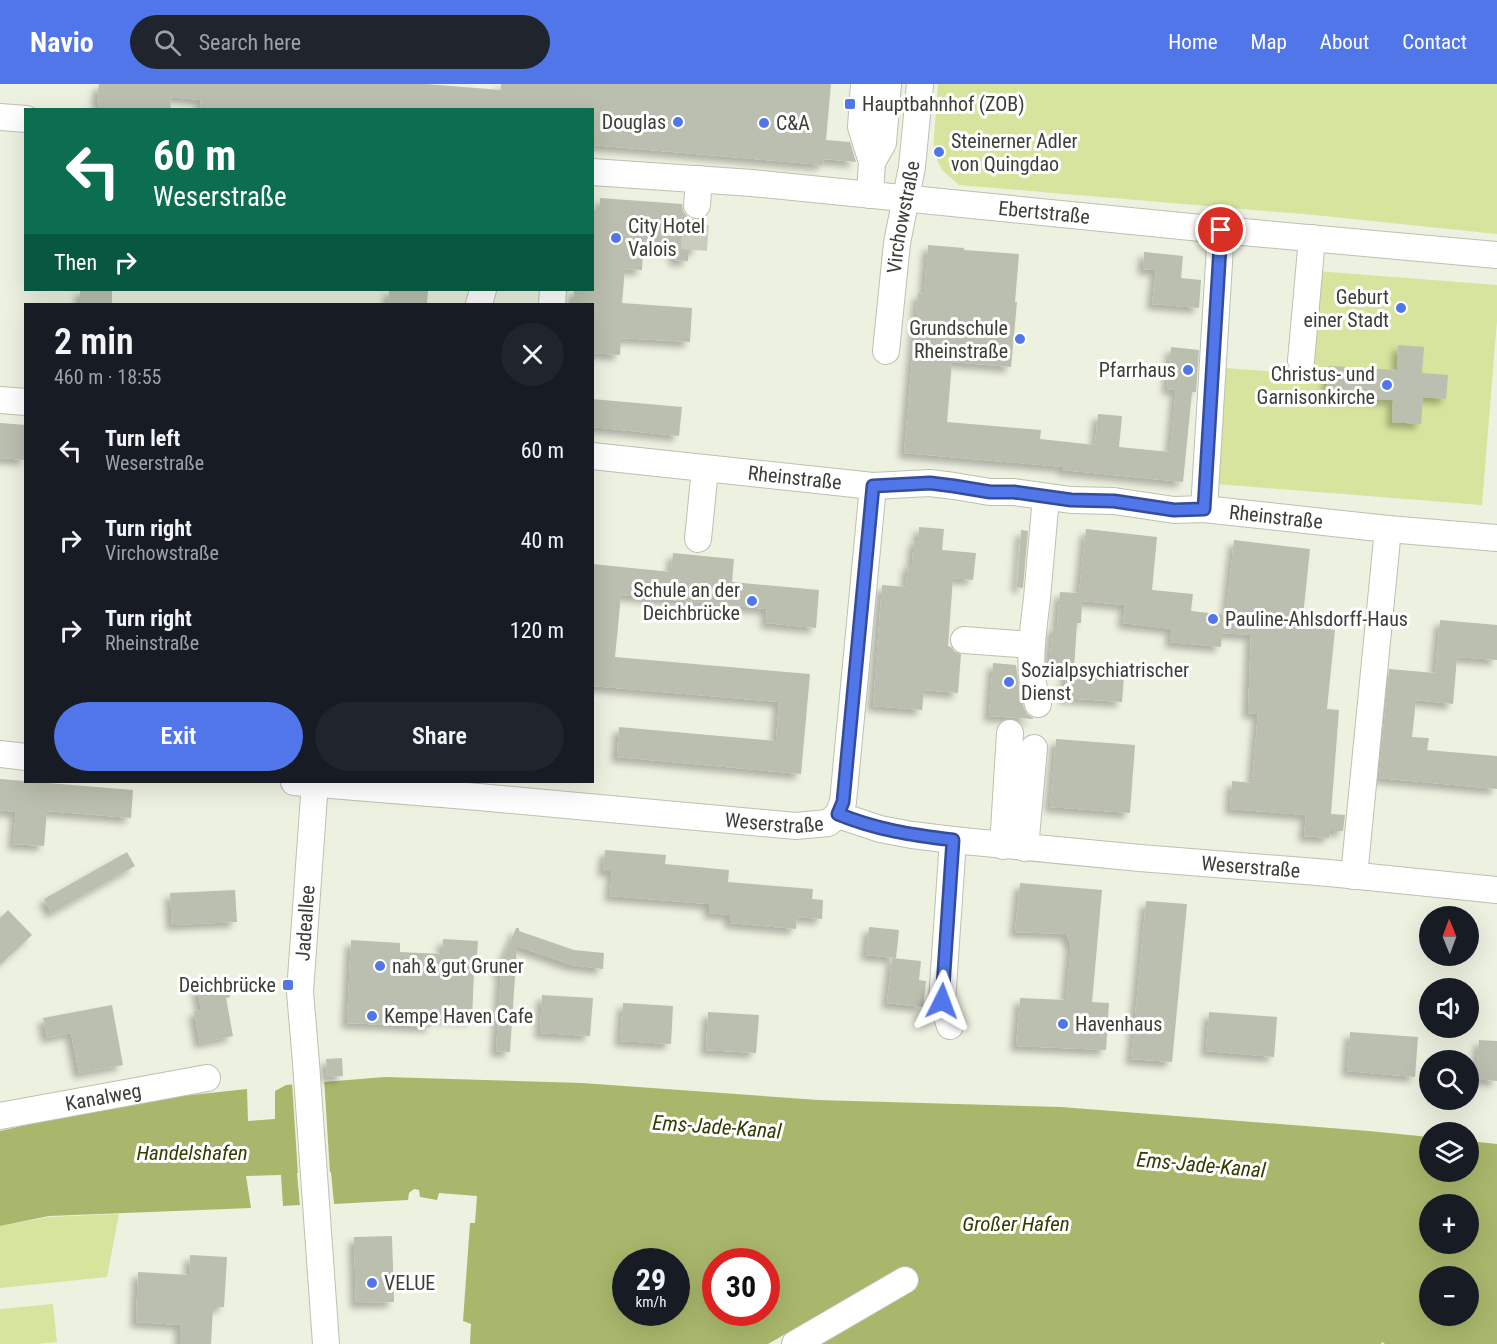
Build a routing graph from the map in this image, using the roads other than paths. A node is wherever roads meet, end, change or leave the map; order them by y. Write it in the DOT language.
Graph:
graph roads {
  1 [pos="864,84"];
  2 [pos="888,84"];
  3 [pos="920,84"];
  4 [pos="0,117"];
  5 [pos="24,119"];
  6 [pos="872,162"];
  7 [pos="594,172"];
  8 [pos="699,179"];
  9 [pos="870,195"];
  10 [pos="905,198"];
  11 [pos="697,205"];
  12 [pos="1221,237"];
  13 [pos="1311,238"];
  14 [pos="1497,255"];
  15 [pos="886,351"];
  16 [pos="1302,361"];
  17 [pos="0,400"];
  18 [pos="24,402"];
  19 [pos="594,456"];
  20 [pos="705,469"];
  21 [pos="873,486"];
  22 [pos="1046,497"];
  23 [pos="1204,509"];
  24 [pos="1388,530"];
  25 [pos="698,538"];
  26 [pos="1497,538"];
  27 [pos="964,640"];
  28 [pos="1032,645"];
  29 [pos="1038,704"];
  30 [pos="1010,733"];
  31 [pos="1034,748"];
  32 [pos="0,754"];
  33 [pos="24,757"];
  34 [pos="308,783"];
  35 [pos="320,783"];
  36 [pos="838,814"];
  37 [pos="953,840"];
  38 [pos="1014,847"];
  39 [pos="1354,876"];
  40 [pos="1497,890"];
  41 [pos="950,1026"];
  42 [pos="207,1078"];
  43 [pos="0,1116"];
  44 [pos="905,1280"];
  45 [pos="326,1344"];
  46 [pos="795,1344"];
  1 -- 6 [label="street"];
  2 -- 6 [label="street"];
  3 -- 10 [label="street, Virchowstraße"];
  4 -- 5 [label="street"];
  6 -- 9 [label="street"];
  7 -- 8 [label="street, Ebertstraße"];
  8 -- 9 [label="street, Ebertstraße"];
  8 -- 11 [label="street"];
  9 -- 10 [label="street, Ebertstraße"];
  10 -- 12 [label="street, Ebertstraße"];
  10 -- 15 [label="street, Virchowstraße"];
  12 -- 13 [label="street, Ebertstraße"];
  12 -- 23 [label="street"];
  13 -- 14 [label="street, Ebertstraße"];
  13 -- 16 [label="street"];
  17 -- 18 [label="street"];
  19 -- 20 [label="street, Rheinstraße"];
  20 -- 21 [label="street, Rheinstraße"];
  20 -- 25 [label="street"];
  21 -- 22 [label="street, Rheinstraße"];
  21 -- 36 [label="street"];
  22 -- 23 [label="street, Rheinstraße"];
  22 -- 28 [label="street"];
  23 -- 24 [label="street, Rheinstraße"];
  24 -- 26 [label="street, Rheinstraße"];
  24 -- 39 [label="street"];
  27 -- 28 [label="street"];
  28 -- 29 [label="street"];
  30 -- 38 [label="street"];
  31 -- 38 [label="street"];
  32 -- 33 [label="street"];
  34 -- 45 [label="street, Jadeallee"];
  35 -- 36 [label="street, Weserstraße"];
  36 -- 37 [label="street, Weserstraße"];
  37 -- 38 [label="street, Weserstraße"];
  37 -- 41 [label="street"];
  38 -- 39 [label="street, Weserstraße"];
  39 -- 40 [label="street, Weserstraße"];
  42 -- 43 [label="street, Kanalweg"];
  44 -- 46 [label="street"];
}
